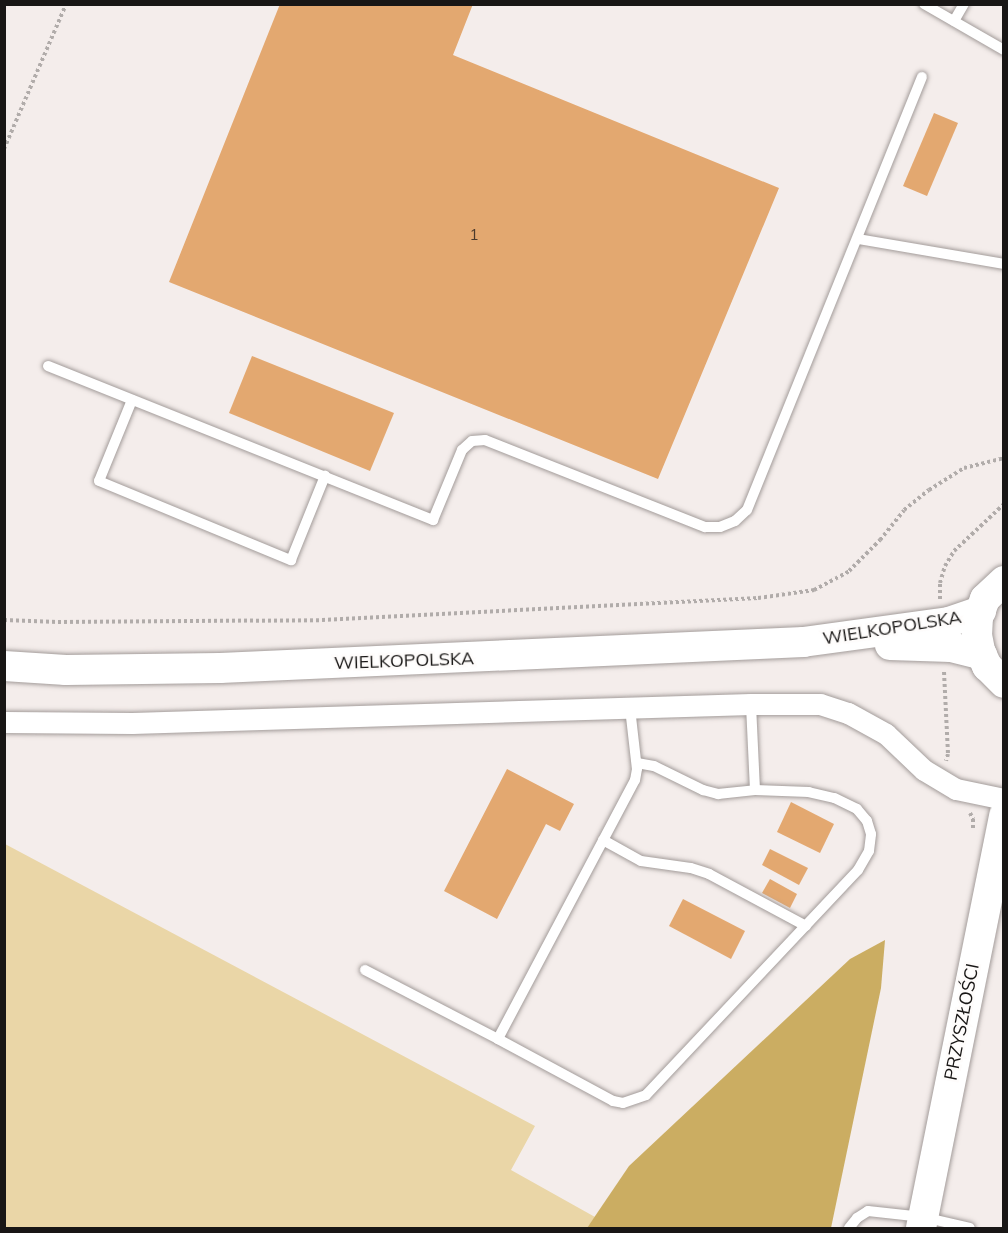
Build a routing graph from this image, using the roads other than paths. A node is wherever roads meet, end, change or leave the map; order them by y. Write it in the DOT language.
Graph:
graph roads {
  1 [pos="924,4"];
  2 [pos="964,4"];
  3 [pos="954,21"];
  4 [pos="1004,50"];
  5 [pos="922,77"];
  6 [pos="858,239"];
  7 [pos="1004,264"];
  8 [pos="48,366"];
  9 [pos="132,400"];
  10 [pos="325,477"];
  11 [pos="1004,580"];
  12 [pos="981,610"];
  13 [pos="942,635"];
  14 [pos="982,655"];
  15 [pos="4,666"];
  16 [pos="1004,683"];
  17 [pos="751,704"];
  18 [pos="630,708"];
  19 [pos="4,722"];
  20 [pos="637,763"];
  21 [pos="755,790"];
  22 [pos="1004,799"];
  23 [pos="1004,816"];
  24 [pos="603,840"];
  25 [pos="806,926"];
  26 [pos="365,970"];
  27 [pos="498,1039"];
  28 [pos="922,1223"];
  29 [pos="849,1228"];
  30 [pos="970,1228"];
  1 -- 3 [label="lane"];
  2 -- 3 [label="lane"];
  3 -- 4 [label="lane"];
  5 -- 6 [label="lane"];
  6 -- 7 [label="lane"];
  6 -- 10 [label="lane"];
  8 -- 9 [label="lane"];
  9 -- 10 [label="lane"];
  9 -- 10 [label="lane"];
  11 -- 12 [label="main road"];
  12 -- 13 [label="main road, WIELKOPOLSKA"];
  12 -- 14 [label="main road"];
  13 -- 14 [label="main road, WIELKOPOLSKA"];
  13 -- 15 [label="main road, WIELKOPOLSKA"];
  14 -- 16 [label="main road"];
  17 -- 18 [label="street"];
  17 -- 21 [label="lane"];
  17 -- 22 [label="street"];
  18 -- 19 [label="street"];
  18 -- 20 [label="lane"];
  20 -- 21 [label="lane"];
  20 -- 24 [label="lane"];
  21 -- 25 [label="lane"];
  23 -- 28 [label="main road, PRZYSZŁOŚCI"];
  24 -- 25 [label="lane"];
  24 -- 27 [label="lane"];
  25 -- 27 [label="lane"];
  26 -- 27 [label="lane"];
  28 -- 29 [label="lane"];
  28 -- 30 [label="lane"];
}
